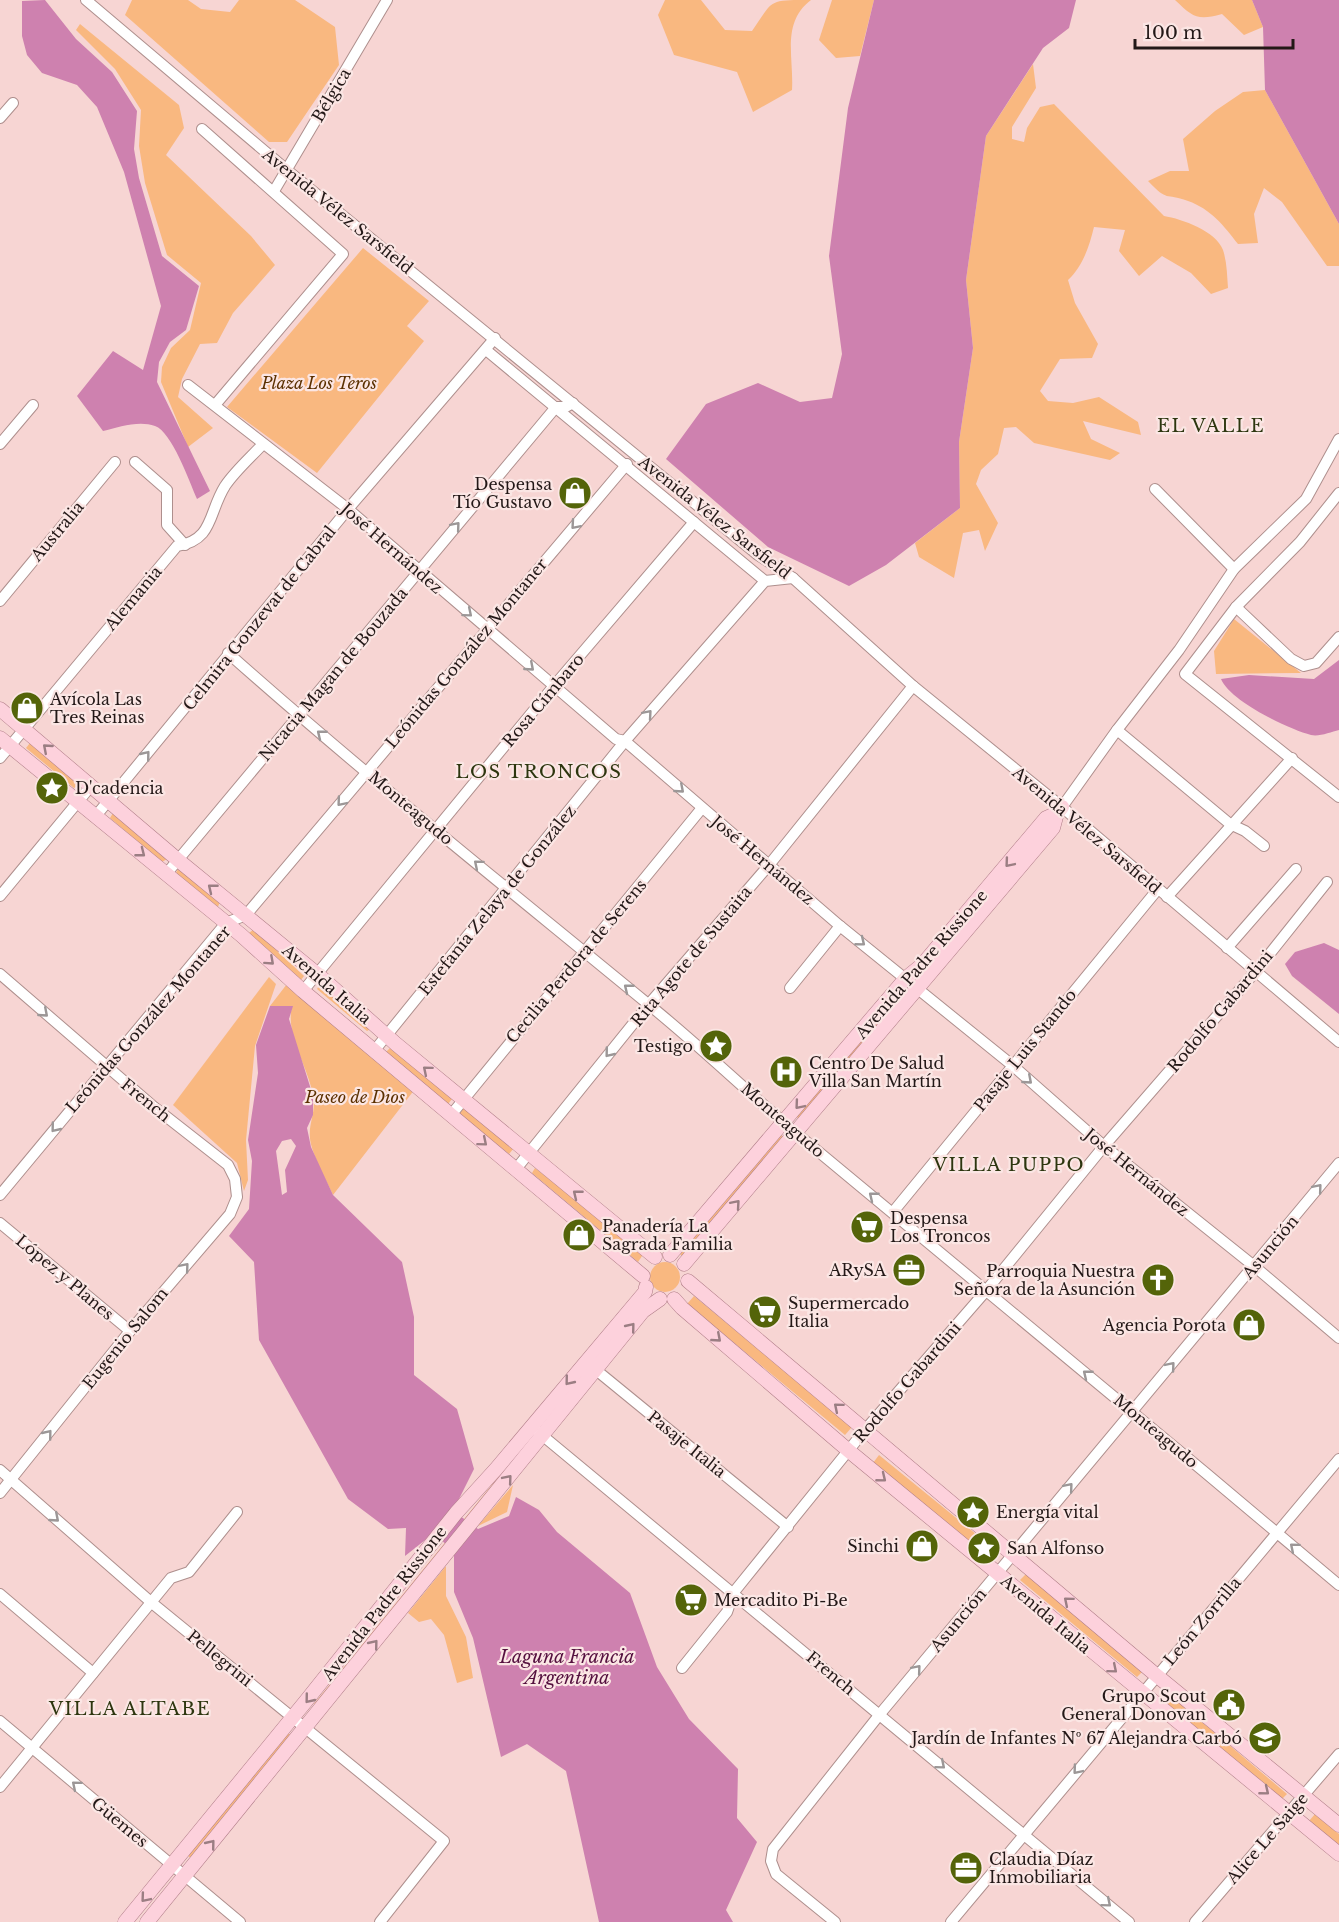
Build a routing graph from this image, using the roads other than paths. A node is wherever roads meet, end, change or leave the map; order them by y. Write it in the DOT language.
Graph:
graph roads {
  1 [pos="86,0"];
  2 [pos="387,0"];
  3 [pos="13,103"];
  4 [pos="0,118"];
  5 [pos="202,129"];
  6 [pos="287,170"];
  7 [pos="274,191"];
  8 [pos="495,338"];
  9 [pos="486,350"];
  10 [pos="188,385"];
  11 [pos="573,403"];
  12 [pos="33,405"];
  13 [pos="215,405"];
  14 [pos="556,407"];
  15 [pos="1339,439"];
  16 [pos="0,444"];
  17 [pos="263,444"];
  18 [pos="115,462"];
  19 [pos="135,462"];
  20 [pos="627,464"];
  21 [pos="1155,489"];
  22 [pos="1339,492"];
  23 [pos="348,509"];
  24 [pos="694,522"];
  25 [pos="185,545"];
  26 [pos="1234,569"];
  27 [pos="418,571"];
  28 [pos="793,578"];
  29 [pos="765,581"];
  30 [pos="0,601"];
  31 [pos="1236,607"];
  32 [pos="486,628"];
  33 [pos="1339,637"];
  34 [pos="1179,650"];
  35 [pos="228,653"];
  36 [pos="1194,663"];
  37 [pos="553,687"];
  38 [pos="913,687"];
  39 [pos="0,709"];
  40 [pos="298,715"];
  41 [pos="24,728"];
  42 [pos="1117,730"];
  43 [pos="625,741"];
  44 [pos="5,742"];
  45 [pos="0,758"];
  46 [pos="1292,758"];
  47 [pos="367,771"];
  48 [pos="91,786"];
  49 [pos="1339,797"];
  50 [pos="77,801"];
  51 [pos="109,801"];
  52 [pos="702,808"];
  53 [pos="1059,810"];
  54 [pos="95,817"];
  55 [pos="1230,824"];
  56 [pos="436,829"];
  57 [pos="1264,846"];
  58 [pos="178,860"];
  59 [pos="769,865"];
  60 [pos="1296,869"];
  61 [pos="167,873"];
  62 [pos="1327,882"];
  63 [pos="507,889"];
  64 [pos="1162,893"];
  65 [pos="0,896"];
  66 [pos="246,915"];
  67 [pos="226,923"];
  68 [pos="840,926"];
  69 [pos="1227,948"];
  70 [pos="584,953"];
  71 [pos="1256,971"];
  72 [pos="0,974"];
  73 [pos="319,975"];
  74 [pos="906,978"];
  75 [pos="790,988"];
  76 [pos="918,989"];
  77 [pos="303,991"];
  78 [pos="649,1004"];
  79 [pos="386,1037"];
  80 [pos="1339,1042"];
  81 [pos="374,1051"];
  82 [pos="1012,1065"];
  83 [pos="105,1066"];
  84 [pos="462,1099"];
  85 [pos="451,1115"];
  86 [pos="784,1123"];
  87 [pos="797,1133"];
  88 [pos="1104,1146"];
  89 [pos="527,1154"];
  90 [pos="1339,1163"];
  91 [pos="516,1169"];
  92 [pos="235,1179"];
  93 [pos="0,1195"];
  94 [pos="893,1212"];
  95 [pos="0,1223"];
  96 [pos="670,1255"];
  97 [pos="655,1257"];
  98 [pos="684,1264"];
  99 [pos="1254,1266"];
  100 [pos="688,1281"];
  101 [pos="644,1282"];
  102 [pos="985,1292"];
  103 [pos="667,1299"];
  104 [pos="130,1331"];
  105 [pos="1339,1338"];
  106 [pos="591,1366"];
  107 [pos="1133,1410"];
  108 [pos="532,1427"];
  109 [pos="866,1430"];
  110 [pos="544,1436"];
  111 [pos="849,1451"];
  112 [pos="1339,1459"];
  113 [pos="0,1470"];
  114 [pos="11,1479"];
  115 [pos="0,1492"];
  116 [pos="237,1512"];
  117 [pos="788,1527"];
  118 [pos="1276,1532"];
  119 [pos="1013,1554"];
  120 [pos="997,1574"];
  121 [pos="1339,1585"];
  122 [pos="734,1592"];
  123 [pos="0,1594"];
  124 [pos="152,1603"];
  125 [pos="682,1668"];
  126 [pos="93,1673"];
  127 [pos="1156,1675"];
  128 [pos="1141,1692"];
  129 [pos="880,1714"];
  130 [pos="293,1717"];
  131 [pos="0,1721"];
  132 [pos="306,1728"];
  133 [pos="33,1749"];
  134 [pos="1339,1754"];
  135 [pos="0,1787"];
  136 [pos="1303,1795"];
  137 [pos="1290,1812"];
  138 [pos="1339,1826"];
  139 [pos="1024,1834"];
  140 [pos="1339,1854"];
  141 [pos="172,1866"];
  142 [pos="185,1876"];
  143 [pos="125,1922"];
  144 [pos="147,1922"];
  145 [pos="240,1922"];
  146 [pos="380,1922"];
  147 [pos="835,1922"];
  148 [pos="951,1922"];
  149 [pos="1129,1922"];
  150 [pos="1195,1922"];
  1 -- 6 [label="street, Avenida Vélez Sarsfield"];
  2 -- 6 [label="street, Bélgica"];
  3 -- 4 [label="street"];
  5 -- 7 [label="street, Avenida Vélez Sarsfield"];
  6 -- 7 [label="street, Bélgica"];
  6 -- 8 [label="street, Avenida Vélez Sarsfield"];
  7 -- 13 [label="street, Avenida Vélez Sarsfield"];
  8 -- 9 [label="street, Celmira Gonzevat de Cabral"];
  8 -- 11 [label="street, Avenida Vélez Sarsfield"];
  9 -- 14 [label="street, Avenida Vélez Sarsfield"];
  9 -- 23 [label="street, Celmira Gonzevat de Cabral"];
  10 -- 13 [label="street, José Hernández"];
  11 -- 14 [label="street"];
  11 -- 28 [label="street, Avenida Vélez Sarsfield"];
  12 -- 16 [label="street"];
  13 -- 17 [label="street, José Hernández"];
  14 -- 20 [label="street, Avenida Vélez Sarsfield"];
  27 -- 14 [label="street, Nicacia Magan de Bouzada, one-way"];
  15 -- 26 [label="street, Avenida Padre Rissione"];
  17 -- 23 [label="street, José Hernández"];
  17 -- 25 [label="street, Alemania"];
  18 -- 30 [label="street, Australia"];
  19 -- 25 [label="street"];
  20 -- 24 [label="street, Avenida Vélez Sarsfield"];
  20 -- 32 [label="street, Leónidas González Montaner, one-way"];
  21 -- 26 [label="street"];
  22 -- 31 [label="street"];
  23 -- 27 [label="street, José Hernández"];
  23 -- 35 [label="street, Celmira Gonzevat de Cabral"];
  24 -- 29 [label="street, Avenida Vélez Sarsfield"];
  24 -- 37 [label="street, Rosa Címbaro"];
  25 -- 41 [label="street, Alemania"];
  26 -- 34 [label="street, Avenida Padre Rissione"];
  27 -- 32 [label="street, José Hernández, one-way"];
  27 -- 40 [label="street, Nicacia Magan de Bouzada"];
  28 -- 29 [label="street"];
  28 -- 38 [label="street, Avenida Vélez Sarsfield"];
  43 -- 29 [label="street, Estefanía Zelaya de González, one-way"];
  31 -- 33 [label="street"];
  31 -- 36 [label="street"];
  32 -- 37 [label="street, José Hernández, one-way"];
  32 -- 47 [label="street, Leónidas González Montaner"];
  34 -- 36 [label="street"];
  34 -- 42 [label="street, Avenida Padre Rissione"];
  35 -- 40 [label="street, Monteagudo"];
  51 -- 35 [label="street, Celmira Gonzevat de Cabral, one-way"];
  36 -- 46 [label="street"];
  37 -- 43 [label="street, José Hernández"];
  37 -- 56 [label="street, Rosa Címbaro"];
  38 -- 53 [label="street, Avenida Vélez Sarsfield"];
  38 -- 59 [label="street, Rita Agote de Sustaita"];
  39 -- 41 [label="main road, Avenida Italia"];
  47 -- 40 [label="street, Monteagudo, one-way"];
  40 -- 58 [label="street, Nicacia Magan de Bouzada"];
  41 -- 44 [label="street, Alemania"];
  48 -- 41 [label="main road, Avenida Italia, one-way"];
  42 -- 53 [label="street, Avenida Padre Rissione"];
  42 -- 55 [label="street"];
  43 -- 52 [label="street, José Hernández, one-way"];
  43 -- 63 [label="street, Estefanía Zelaya de González"];
  44 -- 45 [label="street, Alemania"];
  44 -- 50 [label="main road, Avenida Italia"];
  46 -- 49 [label="street"];
  46 -- 55 [label="street, Pasaje Luis Stando"];
  47 -- 56 [label="street, Monteagudo"];
  47 -- 66 [label="street, Leónidas González Montaner, one-way"];
  48 -- 50 [label="street"];
  48 -- 51 [label="main road, Avenida Italia"];
  50 -- 54 [label="main road, Avenida Italia"];
  50 -- 65 [label="street"];
  51 -- 54 [label="street, Celmira Gonzevat de Cabral"];
  51 -- 58 [label="main road, Avenida Italia"];
  52 -- 59 [label="street, José Hernández"];
  52 -- 70 [label="street, Cecilia Perdora de Serens"];
  53 -- 64 [label="street, Avenida Vélez Sarsfield"];
  53 -- 74 [label="main road, Avenida Padre Rissione, one-way"];
  53 -- 76 [label="main road, Avenida Padre Rissione"];
  54 -- 61 [label="main road, Avenida Italia, one-way"];
  55 -- 57 [label="street"];
  55 -- 64 [label="street, Pasaje Luis Stando"];
  63 -- 56 [label="street, Monteagudo, one-way"];
  56 -- 73 [label="street, Rosa Címbaro"];
  58 -- 61 [label="street, Nicacia Magan de Bouzada"];
  66 -- 58 [label="main road, Avenida Italia, one-way"];
  59 -- 68 [label="street, José Hernández"];
  59 -- 78 [label="street, Rita Agote de Sustaita"];
  60 -- 69 [label="street"];
  61 -- 67 [label="main road, Avenida Italia"];
  62 -- 71 [label="street, Rodolfo Gabardini"];
  63 -- 70 [label="street, Monteagudo"];
  63 -- 79 [label="street, Estefanía Zelaya de González"];
  64 -- 69 [label="street, Avenida Vélez Sarsfield"];
  64 -- 82 [label="street, Pasaje Luis Stando"];
  66 -- 67 [label="street, Leónidas González Montaner"];
  66 -- 73 [label="main road, Avenida Italia"];
  67 -- 77 [label="main road, Avenida Italia, one-way"];
  67 -- 83 [label="street, Leónidas González Montaner"];
  68 -- 74 [label="street, José Hernández, one-way"];
  68 -- 75 [label="street"];
  69 -- 71 [label="street, Avenida Vélez Sarsfield"];
  78 -- 70 [label="street, Monteagudo, one-way"];
  70 -- 84 [label="street, Cecilia Perdora de Serens"];
  71 -- 80 [label="street, Avenida Vélez Sarsfield"];
  71 -- 88 [label="street, Rodolfo Gabardini"];
  72 -- 83 [label="street, French, one-way"];
  73 -- 77 [label="street, Rosa Címbaro"];
  73 -- 79 [label="main road, Avenida Italia"];
  74 -- 76 [label="street, José Hernández"];
  74 -- 86 [label="main road, Avenida Padre Rissione, one-way"];
  76 -- 82 [label="street, José Hernández"];
  76 -- 87 [label="main road, Avenida Padre Rissione"];
  77 -- 81 [label="main road, Avenida Italia"];
  78 -- 86 [label="street, Monteagudo"];
  78 -- 89 [label="street, Rita Agote de Sustaita, one-way"];
  79 -- 81 [label="street, Estefanía Zelaya de González"];
  84 -- 79 [label="main road, Avenida Italia, one-way"];
  81 -- 85 [label="main road, Avenida Italia"];
  82 -- 88 [label="street, José Hernández, one-way"];
  82 -- 94 [label="street, Pasaje Luis Stando"];
  83 -- 92 [label="street, French"];
  83 -- 93 [label="street, Leónidas González Montaner, one-way"];
  84 -- 85 [label="street, Cecilia Perdora de Serens"];
  84 -- 89 [label="main road, Avenida Italia"];
  85 -- 91 [label="main road, Avenida Italia, one-way"];
  86 -- 87 [label="street, Monteagudo"];
  86 -- 96 [label="main road, Avenida Padre Rissione"];
  94 -- 87 [label="street, Monteagudo, one-way"];
  98 -- 87 [label="main road, Avenida Padre Rissione, one-way"];
  88 -- 99 [label="street, José Hernández"];
  88 -- 102 [label="street, Rodolfo Gabardini"];
  89 -- 91 [label="street, Rita Agote de Sustaita"];
  97 -- 89 [label="main road, Avenida Italia, one-way"];
  99 -- 90 [label="street, Asunción, one-way"];
  91 -- 101 [label="main road, Avenida Italia"];
  104 -- 92 [label="street, Eugenio Salom, one-way"];
  94 -- 102 [label="street, Monteagudo"];
  95 -- 104 [label="street, López y Planes"];
  96 -- 97 [label="main road"];
  96 -- 98 [label="main road"];
  97 -- 101 [label="main road"];
  98 -- 100 [label="main road"];
  99 -- 105 [label="street, José Hernández"];
  107 -- 99 [label="street, Asunción, one-way"];
  100 -- 103 [label="main road"];
  109 -- 100 [label="main road, Avenida Italia, one-way"];
  101 -- 103 [label="main road"];
  101 -- 106 [label="main road, Avenida Padre Rissione"];
  107 -- 102 [label="street, Monteagudo, one-way"];
  102 -- 109 [label="street, Rodolfo Gabardini"];
  106 -- 103 [label="main road, Avenida Padre Rissione, one-way"];
  103 -- 111 [label="main road, Avenida Italia, one-way"];
  114 -- 104 [label="street, Eugenio Salom, one-way"];
  106 -- 108 [label="main road, Avenida Padre Rissione, one-way"];
  106 -- 110 [label="main road, Avenida Padre Rissione"];
  106 -- 117 [label="street, Pasaje Italia"];
  107 -- 118 [label="street, Monteagudo"];
  119 -- 107 [label="street, Asunción, one-way"];
  108 -- 110 [label="street, French"];
  108 -- 130 [label="main road, Avenida Padre Rissione, one-way"];
  109 -- 111 [label="street, Rodolfo Gabardini"];
  109 -- 119 [label="main road, Avenida Italia"];
  110 -- 122 [label="street, French"];
  132 -- 110 [label="main road, Avenida Padre Rissione, one-way"];
  111 -- 117 [label="street, Rodolfo Gabardini"];
  111 -- 120 [label="main road, Avenida Italia, one-way"];
  112 -- 118 [label="street, León Zorrilla"];
  113 -- 114 [label="street, Pellegrini"];
  114 -- 115 [label="street, Eugenio Salom"];
  114 -- 124 [label="street, Pellegrini, one-way"];
  116 -- 124 [label="street"];
  117 -- 122 [label="street, Rodolfo Gabardini"];
  121 -- 118 [label="street, Monteagudo, one-way"];
  118 -- 127 [label="street, León Zorrilla"];
  119 -- 120 [label="street, Asunción"];
  127 -- 119 [label="main road, Avenida Italia, one-way"];
  120 -- 128 [label="main road, Avenida Italia, one-way"];
  129 -- 120 [label="street, Asunción, one-way"];
  122 -- 125 [label="street, Rodolfo Gabardini"];
  122 -- 129 [label="street, French"];
  123 -- 126 [label="street"];
  124 -- 126 [label="street"];
  124 -- 130 [label="street, Pellegrini"];
  126 -- 133 [label="street"];
  127 -- 128 [label="street, León Zorrilla"];
  127 -- 136 [label="main road, Avenida Italia"];
  128 -- 137 [label="main road, Avenida Italia, one-way"];
  128 -- 139 [label="street, León Zorrilla, one-way"];
  129 -- 139 [label="street, French, one-way"];
  129 -- 147 [label="street, Asunción"];
  130 -- 132 [label="street, Pellegrini"];
  130 -- 141 [label="main road, Avenida Padre Rissione"];
  131 -- 133 [label="street, Güemes"];
  142 -- 132 [label="main road, Avenida Padre Rissione, one-way"];
  132 -- 146 [label="street, Pellegrini"];
  133 -- 135 [label="street"];
  141 -- 133 [label="street, Güemes, one-way"];
  134 -- 136 [label="street, Alice Le Saige"];
  136 -- 137 [label="street, Alice Le Saige"];
  136 -- 138 [label="main road, Avenida Italia"];
  137 -- 140 [label="main road, Avenida Italia"];
  137 -- 150 [label="street, Alice Le Saige"];
  139 -- 148 [label="street, León Zorrilla"];
  139 -- 149 [label="street, French, one-way"];
  141 -- 142 [label="street, Güemes"];
  141 -- 143 [label="main road, Avenida Padre Rissione, one-way"];
  142 -- 144 [label="main road, Avenida Padre Rissione"];
  142 -- 145 [label="street, Güemes"];
}
